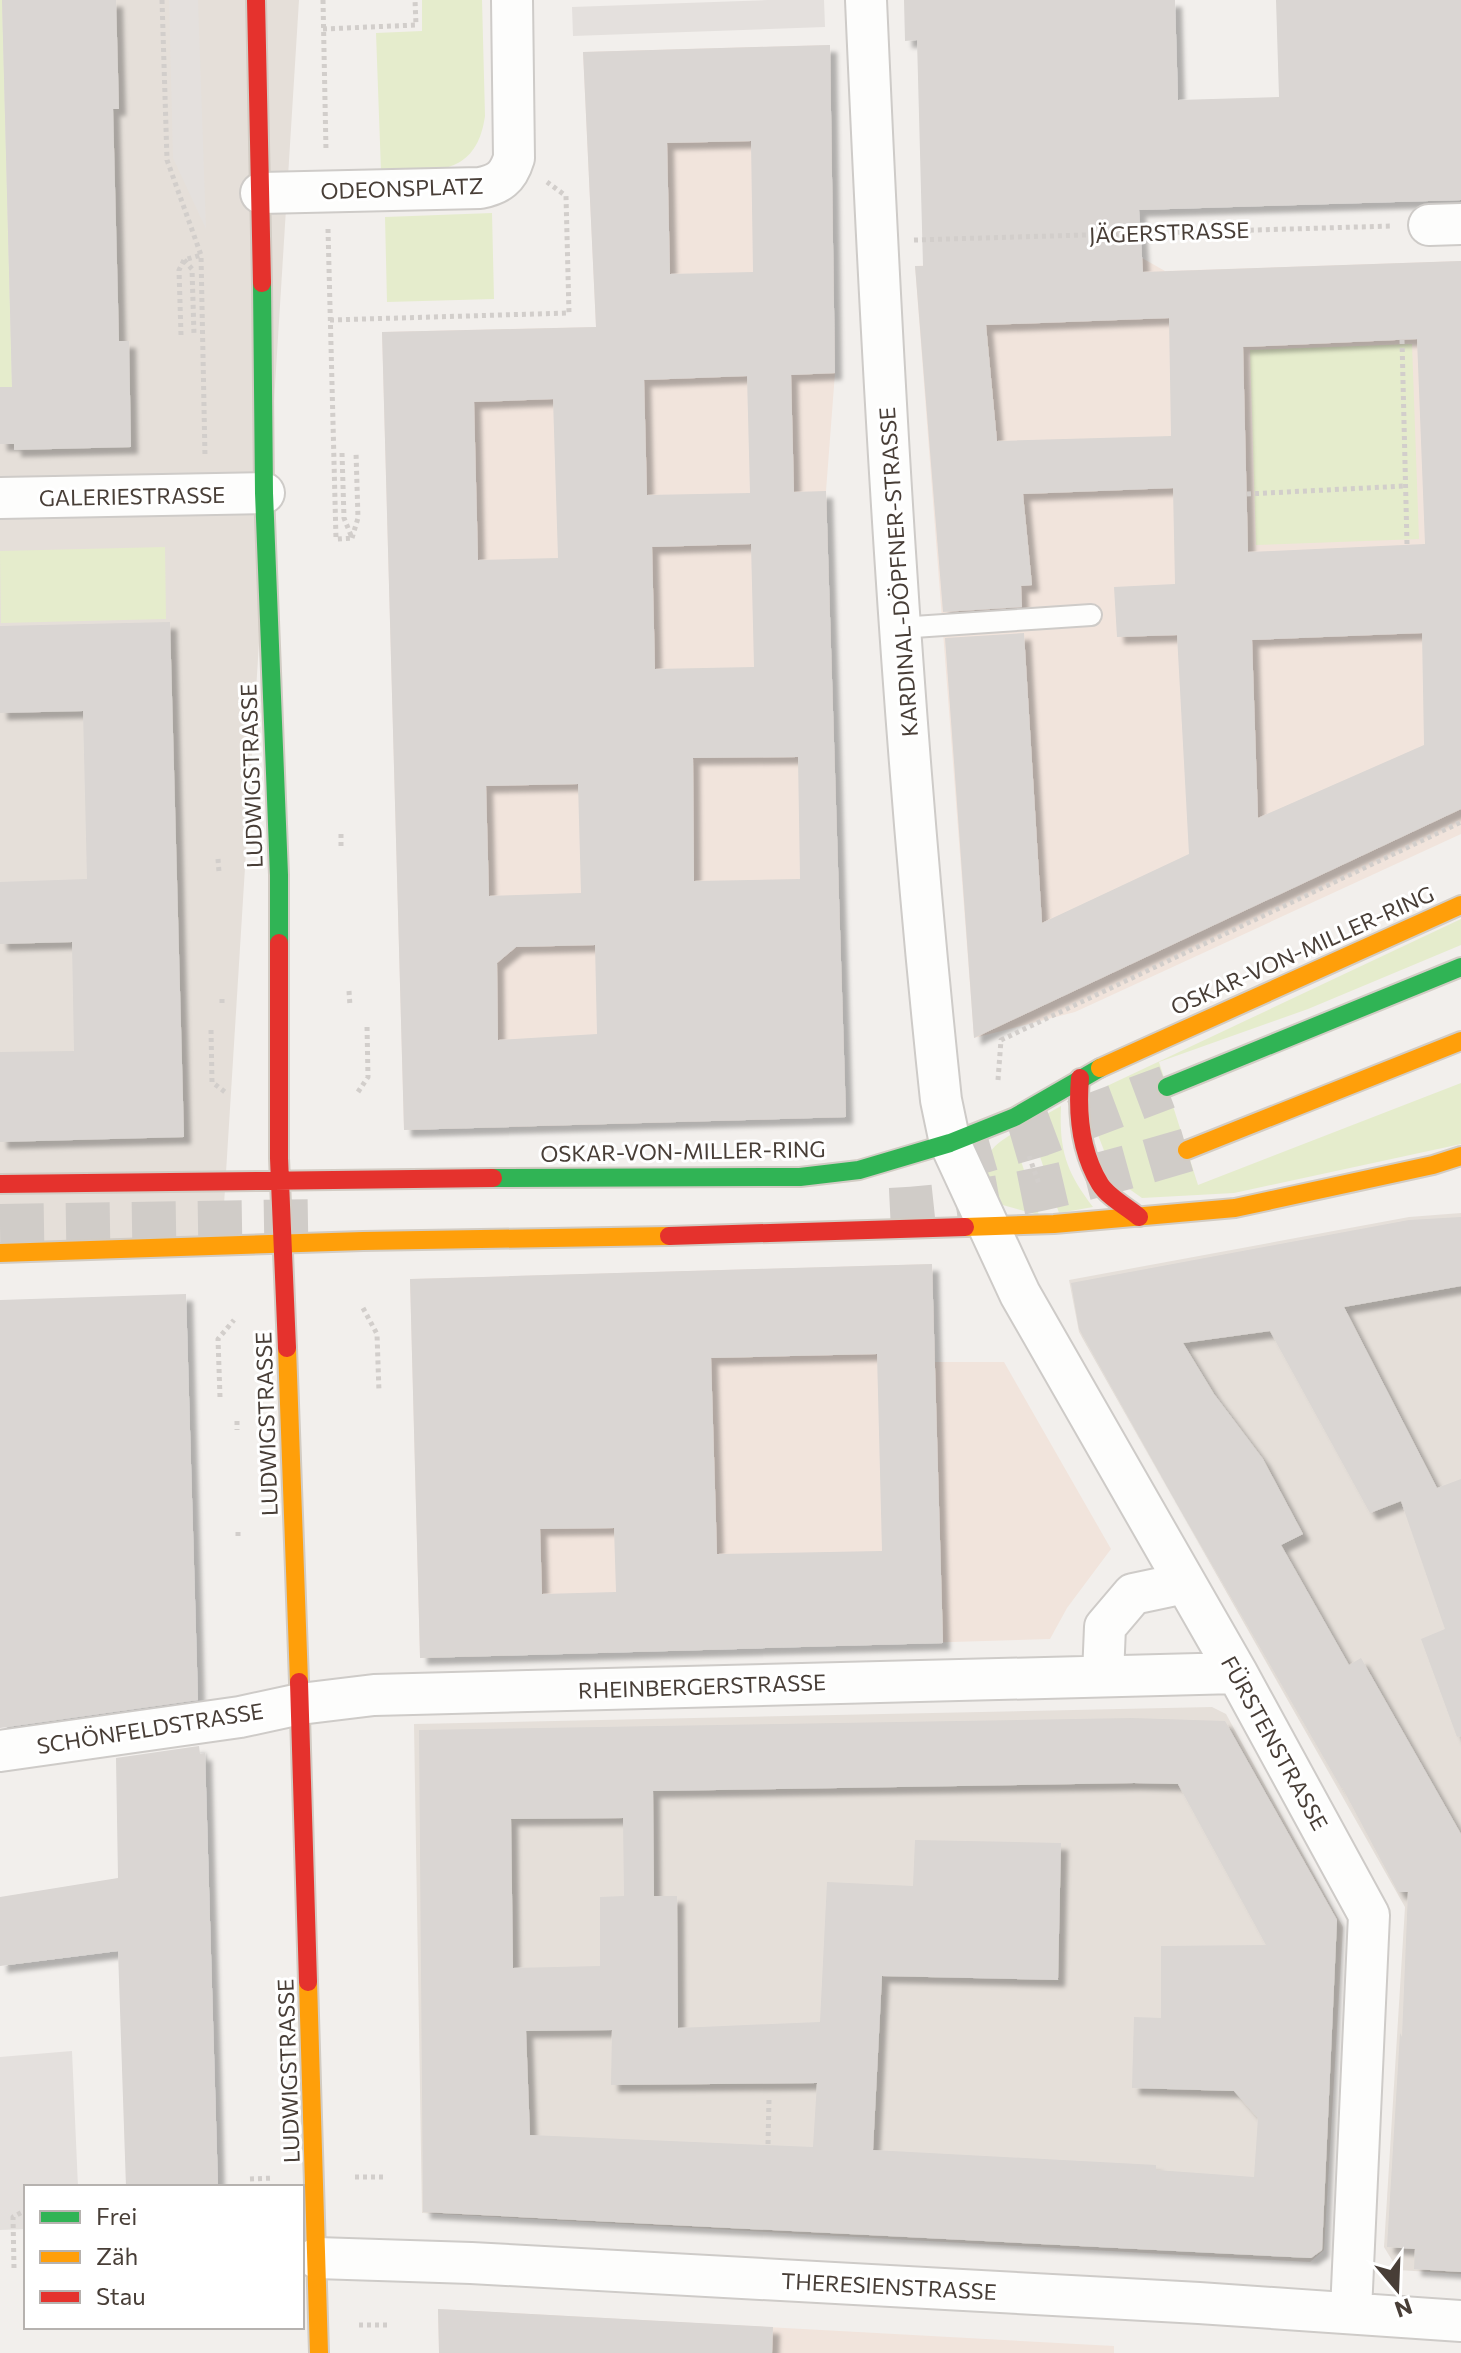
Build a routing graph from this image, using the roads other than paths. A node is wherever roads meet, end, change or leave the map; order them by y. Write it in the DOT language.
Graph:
graph roads {
  1 [pos="256,0"];
  2 [pos="512,0"];
  3 [pos="866,0"];
  4 [pos="261,193"];
  5 [pos="264,493"];
  6 [pos="0,498"];
  7 [pos="1091,615"];
  8 [pos="899,628"];
  9 [pos="1461,905"];
  10 [pos="1461,967"];
  11 [pos="1461,1041"];
  12 [pos="1080,1078"];
  13 [pos="1167,1087"];
  14 [pos="950,1143"];
  15 [pos="1187,1150"];
  16 [pos="1461,1156"];
  17 [pos="280,1180"];
  18 [pos="0,1184"];
  19 [pos="1139,1217"];
  20 [pos="988,1226"];
  21 [pos="282,1244"];
  22 [pos="0,1253"];
  23 [pos="1185,1583"];
  24 [pos="1237,1673"];
  25 [pos="1103,1675"];
  26 [pos="300,1704"];
  27 [pos="0,1751"];
  28 [pos="317,2258"];
  29 [pos="1351,2311"];
  30 [pos="1461,2321"];
  31 [pos="319,2353"];
  1 -- 4 [label="main road"];
  2 -- 4 [label="street, ODEONSPLATZ"];
  3 -- 8 [label="street, KARDINAL-DÖPFNER-STRASSE"];
  4 -- 5 [label="main road"];
  5 -- 6 [label="street, GALERIESTRASSE"];
  5 -- 17 [label="main road, LUDWIGSTRASSE"];
  7 -- 8 [label="lane"];
  8 -- 14 [label="street, KARDINAL-DÖPFNER-STRASSE"];
  9 -- 12 [label="main road, OSKAR-VON-MILLER-RING"];
  10 -- 13 [label="main road"];
  11 -- 15 [label="main road"];
  12 -- 14 [label="main road, OSKAR-VON-MILLER-RING"];
  12 -- 19 [label="main road"];
  14 -- 17 [label="main road, OSKAR-VON-MILLER-RING"];
  14 -- 20 [label="street, KARDINAL-DÖPFNER-STRASSE"];
  16 -- 19 [label="main road"];
  17 -- 18 [label="main road, OSKAR-VON-MILLER-RING"];
  17 -- 21 [label="main road, LUDWIGSTRASSE"];
  19 -- 20 [label="main road"];
  20 -- 21 [label="main road"];
  20 -- 23 [label="street, FÜRSTENSTRASSE"];
  21 -- 22 [label="main road"];
  21 -- 26 [label="main road, LUDWIGSTRASSE"];
  23 -- 24 [label="street, FÜRSTENSTRASSE"];
  23 -- 25 [label="street"];
  24 -- 25 [label="street, RHEINBERGERSTRASSE"];
  24 -- 29 [label="street, FÜRSTENSTRASSE"];
  25 -- 26 [label="street, RHEINBERGERSTRASSE"];
  26 -- 27 [label="street, SCHÖNFELDSTRASSE"];
  26 -- 28 [label="main road, LUDWIGSTRASSE"];
  28 -- 29 [label="street, THERESIENSTRASSE"];
  28 -- 31 [label="main road, LUDWIGSTRASSE"];
  29 -- 30 [label="street, THERESIENSTRASSE"];
}
